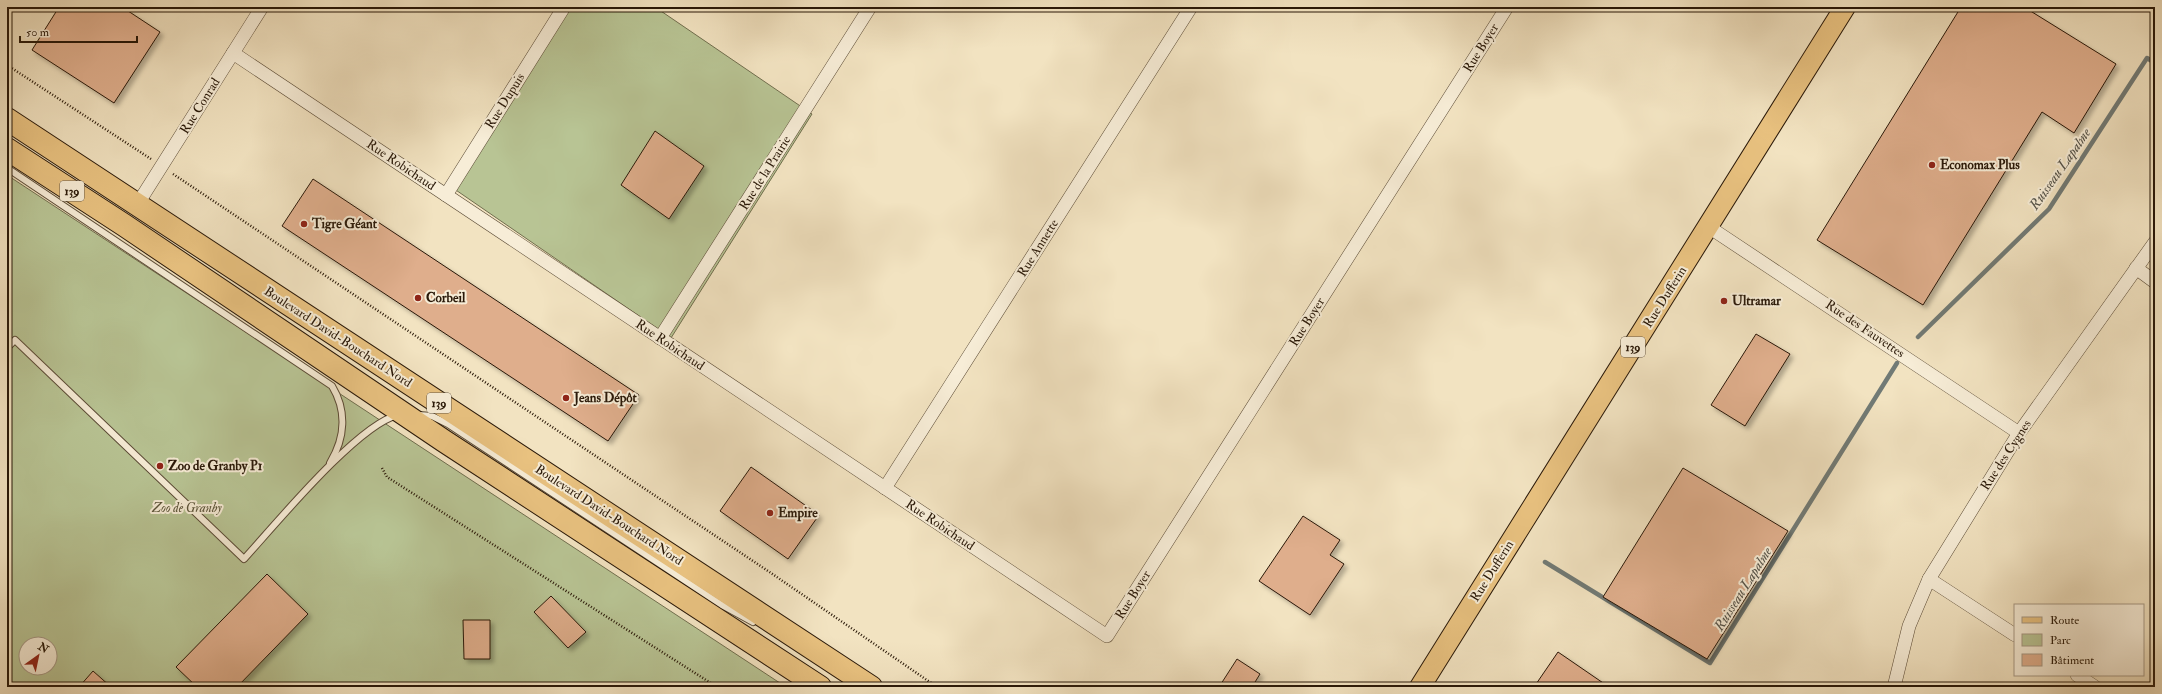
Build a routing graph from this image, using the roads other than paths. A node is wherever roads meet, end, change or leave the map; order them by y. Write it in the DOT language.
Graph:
graph roads {
  1 [pos="262,7"];
  2 [pos="564,7"];
  3 [pos="870,7"];
  4 [pos="1191,7"];
  5 [pos="1508,7"];
  6 [pos="1845,7"];
  7 [pos="233,53"];
  8 [pos="7,119"];
  9 [pos="7,149"];
  10 [pos="7,168"];
  11 [pos="446,196"];
  12 [pos="137,205"];
  13 [pos="1709,227"];
  14 [pos="2155,242"];
  15 [pos="2136,268"];
  16 [pos="2155,282"];
  17 [pos="660,338"];
  18 [pos="7,348"];
  19 [pos="406,414"];
  20 [pos="2019,433"];
  21 [pos="325,471"];
  22 [pos="885,488"];
  23 [pos="1929,579"];
  24 [pos="757,624"];
  25 [pos="2014,634"];
  26 [pos="1107,636"];
  27 [pos="785,640"];
  28 [pos="2079,676"];
  29 [pos="866,684"];
  30 [pos="820,687"];
  31 [pos="1420,687"];
  32 [pos="1894,687"];
  33 [pos="2096,687"];
  1 -- 7 [label="street, Rue Conrad"];
  2 -- 11 [label="street, Rue Dupuis"];
  3 -- 17 [label="street, Rue de la Prairie"];
  4 -- 22 [label="street, Rue Annette"];
  5 -- 26 [label="street, Rue Boyer"];
  6 -- 13 [label="main road, Rue Dufferin / 139"];
  7 -- 11 [label="street, Rue Robichaud"];
  7 -- 12 [label="street, Rue Conrad"];
  8 -- 12 [label="highway, Boulevard David-Bouchard Nord / 139"];
  9 -- 19 [label="highway, Boulevard David-Bouchard Nord / 139"];
  10 -- 21 [label="lane"];
  11 -- 17 [label="street, Rue Robichaud"];
  12 -- 29 [label="highway, Boulevard David-Bouchard Nord / 139"];
  13 -- 20 [label="street, Rue des Fauvettes"];
  13 -- 31 [label="main road, Rue Dufferin / 139"];
  14 -- 15 [label="street, Rue des Cygnes"];
  15 -- 16 [label="street"];
  15 -- 20 [label="street, Rue des Cygnes"];
  17 -- 22 [label="street, Rue Robichaud"];
  18 -- 21 [label="lane"];
  19 -- 21 [label="lane"];
  19 -- 24 [label="lane"];
  19 -- 30 [label="highway, Boulevard David-Bouchard Nord / 139"];
  20 -- 23 [label="street, Rue des Cygnes"];
  22 -- 26 [label="street, Rue Robichaud"];
  23 -- 25 [label="street"];
  23 -- 32 [label="street, Rue des Cygnes"];
  27 -- 29 [label="lane"];
  28 -- 33 [label="street"];
}
